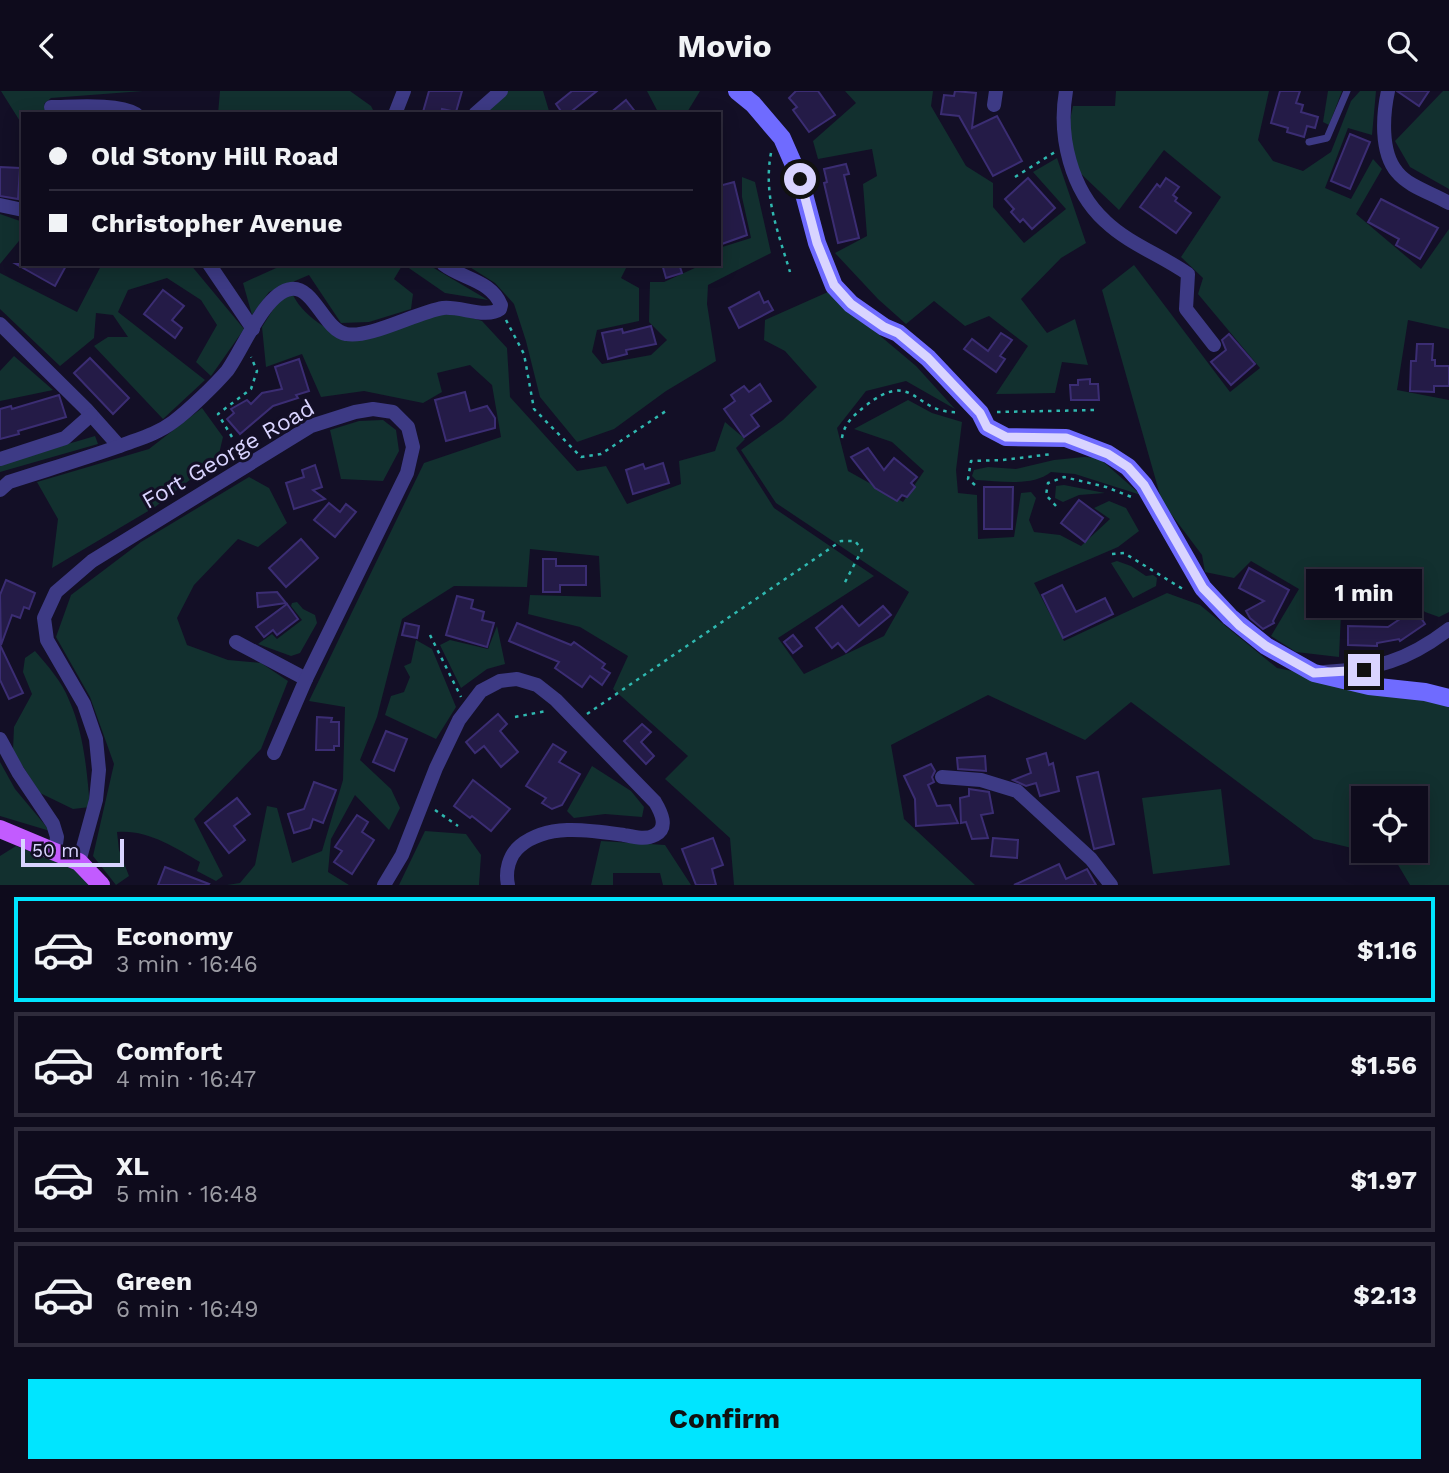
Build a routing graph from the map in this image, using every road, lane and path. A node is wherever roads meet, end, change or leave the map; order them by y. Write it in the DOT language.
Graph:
graph roads {
  1 [pos="404,91"];
  2 [pos="501,91"];
  3 [pos="737,91"];
  4 [pos="1066,91"];
  5 [pos="1347,91"];
  6 [pos="1388,91"];
  7 [pos="51,107"];
  8 [pos="134,112"];
  9 [pos="396,112"];
  10 [pos="477,112"];
  11 [pos="776,129"];
  12 [pos="1308,142"];
  13 [pos="1067,145"];
  14 [pos="1015,177"];
  15 [pos="1449,203"];
  16 [pos="0,205"];
  17 [pos="21,210"];
  18 [pos="210,266"];
  19 [pos="447,266"];
  20 [pos="790,272"];
  21 [pos="500,309"];
  22 [pos="0,324"];
  23 [pos="253,329"];
  24 [pos="245,342"];
  25 [pos="1214,345"];
  26 [pos="669,409"];
  27 [pos="1096,410"];
  28 [pos="978,411"];
  29 [pos="91,415"];
  30 [pos="232,437"];
  31 [pos="842,438"];
  32 [pos="119,446"];
  33 [pos="1063,452"];
  34 [pos="0,459"];
  35 [pos="975,485"];
  36 [pos="0,489"];
  37 [pos="1056,506"];
  38 [pos="1156,507"];
  39 [pos="1112,554"];
  40 [pos="844,584"];
  41 [pos="1210,596"];
  42 [pos="1449,629"];
  43 [pos="430,635"];
  44 [pos="236,642"];
  45 [pos="1314,673"];
  46 [pos="306,679"];
  47 [pos="1449,698"];
  48 [pos="562,707"];
  49 [pos="468,709"];
  50 [pos="515,717"];
  51 [pos="576,721"];
  52 [pos="0,739"];
  53 [pos="274,753"];
  54 [pos="942,777"];
  55 [pos="423,801"];
  56 [pos="458,826"];
  57 [pos="2,831"];
  58 [pos="55,851"];
  59 [pos="79,863"];
  60 [pos="101,885"];
  61 [pos="384,885"];
  62 [pos="508,885"];
  63 [pos="1111,885"];
  1 -- 9 [label="street"];
  2 -- 10 [label="street"];
  3 -- 11 [label="street"];
  4 -- 13 [label="street"];
  5 -- 12 [label="lane"];
  6 -- 15 [label="street"];
  7 -- 8 [label="street"];
  11 -- 20 [label="path"];
  11 -- 28 [label="street"];
  13 -- 14 [label="path"];
  13 -- 25 [label="street"];
  16 -- 17 [label="street"];
  18 -- 23 [label="street"];
  19 -- 21 [label="street"];
  21 -- 23 [label="street"];
  21 -- 26 [label="path"];
  22 -- 29 [label="street"];
  23 -- 24 [label="street"];
  24 -- 30 [label="path"];
  24 -- 32 [label="street"];
  27 -- 28 [label="path"];
  28 -- 31 [label="path"];
  28 -- 38 [label="street"];
  29 -- 32 [label="street"];
  29 -- 34 [label="street"];
  32 -- 36 [label="street"];
  33 -- 35 [label="path"];
  37 -- 38 [label="path"];
  38 -- 41 [label="street"];
  39 -- 41 [label="path"];
  40 -- 51 [label="path"];
  41 -- 45 [label="street"];
  42 -- 45 [label="street"];
  43 -- 49 [label="path"];
  44 -- 46 [label="street"];
  45 -- 47 [label="street"];
  46 -- 53 [label="street, Fort George Road"];
  46 -- 59 [label="street, Fort George Road"];
  48 -- 49 [label="street"];
  48 -- 50 [label="path"];
  48 -- 51 [label="street"];
  49 -- 55 [label="street"];
  51 -- 62 [label="street"];
  52 -- 58 [label="street"];
  54 -- 63 [label="street"];
  55 -- 56 [label="path"];
  55 -- 61 [label="street"];
  57 -- 58 [label="main road"];
  58 -- 59 [label="main road"];
  59 -- 60 [label="main road"];
}
